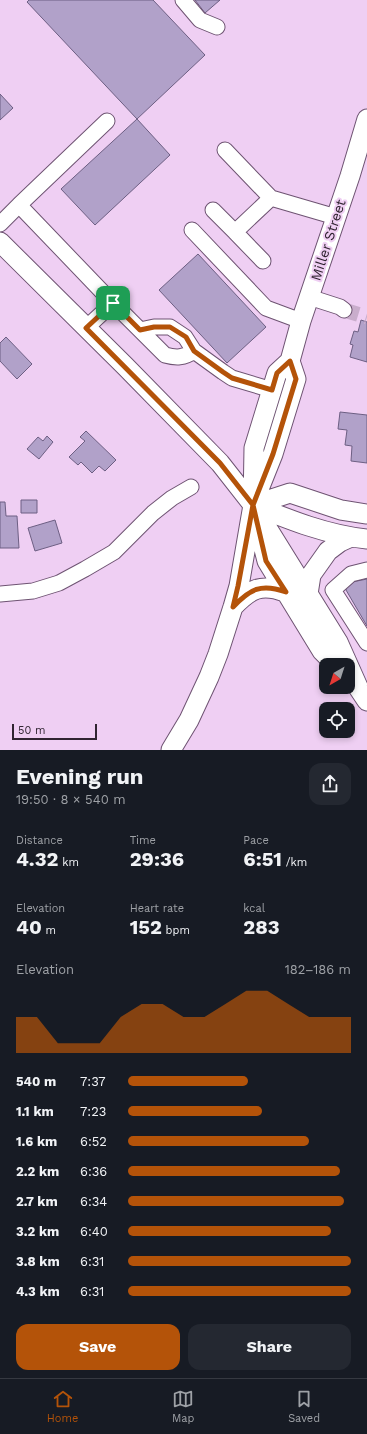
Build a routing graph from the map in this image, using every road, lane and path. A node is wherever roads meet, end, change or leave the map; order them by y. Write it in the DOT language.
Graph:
graph roads {
  1 [pos="183,0"];
  2 [pos="217,27"];
  3 [pos="367,119"];
  4 [pos="107,121"];
  5 [pos="225,150"];
  6 [pos="271,198"];
  7 [pos="19,205"];
  8 [pos="214,210"];
  9 [pos="336,217"];
  10 [pos="0,224"];
  11 [pos="192,230"];
  12 [pos="235,232"];
  13 [pos="0,242"];
  14 [pos="263,261"];
  15 [pos="309,297"];
  16 [pos="113,303"];
  17 [pos="344,310"];
  18 [pos="301,321"];
  19 [pos="86,328"];
  20 [pos="140,330"];
  21 [pos="194,351"];
  22 [pos="290,361"];
  23 [pos="272,390"];
  24 [pos="191,487"];
  25 [pos="253,505"];
  26 [pos="367,514"];
  27 [pos="359,538"];
  28 [pos="367,570"];
  29 [pos="0,584"];
  30 [pos="33,591"];
  31 [pos="286,592"];
  32 [pos="0,594"];
  33 [pos="308,594"];
  34 [pos="233,607"];
  35 [pos="367,643"];
  36 [pos="329,658"];
  37 [pos="358,689"];
  38 [pos="171,750"];
  1 -- 2 [label="street"];
  3 -- 9 [label="main road, Miller Street"];
  4 -- 7 [label="street"];
  5 -- 6 [label="street"];
  6 -- 9 [label="street"];
  6 -- 12 [label="street"];
  7 -- 10 [label="street"];
  7 -- 16 [label="street"];
  8 -- 12 [label="street"];
  9 -- 15 [label="main road, Miller Street"];
  11 -- 18 [label="street"];
  12 -- 14 [label="street"];
  13 -- 19 [label="main road"];
  15 -- 17 [label="street"];
  15 -- 18 [label="main road, Miller Street"];
  16 -- 19 [label="street"];
  16 -- 20 [label="street"];
  18 -- 22 [label="main road, Miller Street"];
  19 -- 25 [label="main road"];
  20 -- 21 [label="street"];
  20 -- 21 [label="street"];
  21 -- 23 [label="street"];
  22 -- 23 [label="main road, Miller Street"];
  22 -- 25 [label="main road"];
  23 -- 25 [label="main road, Miller Street"];
  24 -- 30 [label="street"];
  25 -- 26 [label="main road"];
  25 -- 27 [label="main road"];
  25 -- 31 [label="main road"];
  25 -- 33 [label="main road"];
  25 -- 34 [label="main road"];
  27 -- 33 [label="main road"];
  28 -- 35 [label="street"];
  29 -- 30 [label="street"];
  30 -- 32 [label="street"];
  31 -- 34 [label="main road"];
  31 -- 36 [label="main road"];
  33 -- 37 [label="main road"];
  34 -- 38 [label="main road"];
}
